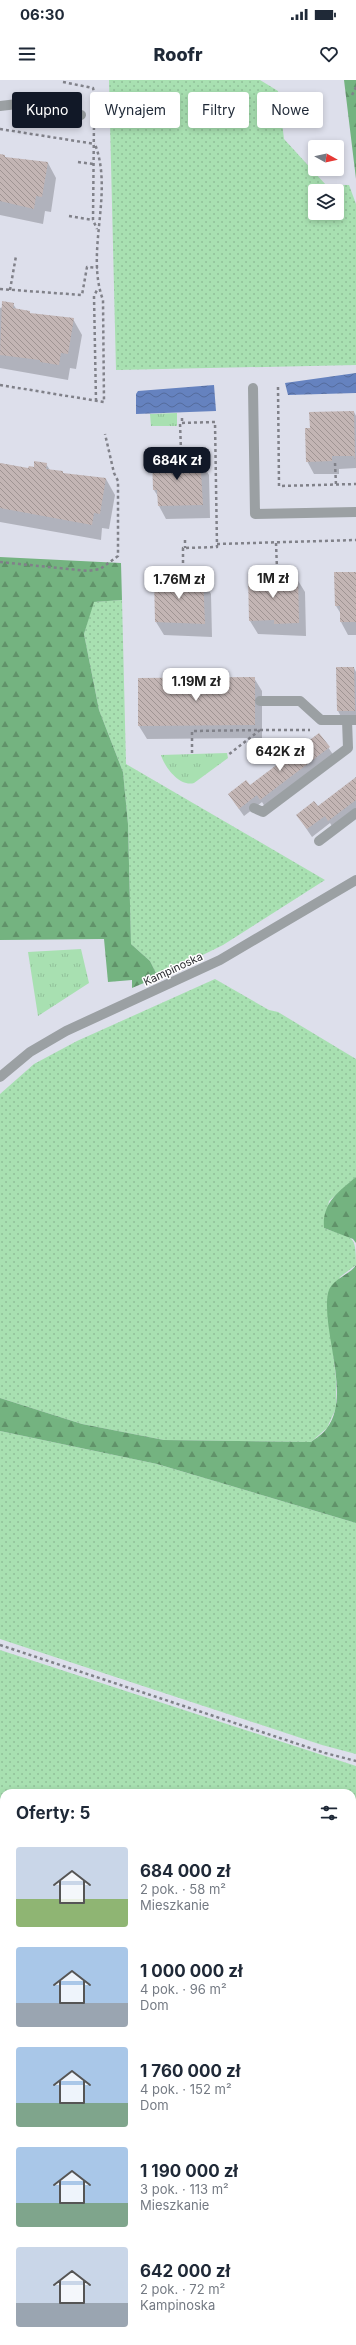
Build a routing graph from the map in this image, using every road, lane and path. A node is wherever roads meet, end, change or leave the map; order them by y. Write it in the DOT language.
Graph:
graph roads {
  1 [pos="63,82"];
  2 [pos="356,87"];
  3 [pos="352,95"];
  4 [pos="12,104"];
  5 [pos="0,106"];
  6 [pos="0,129"];
  7 [pos="95,144"];
  8 [pos="78,162"];
  9 [pos="93,164"];
  10 [pos="68,216"];
  11 [pos="93,220"];
  12 [pos="98,230"];
  13 [pos="16,256"];
  14 [pos="82,266"];
  15 [pos="87,267"];
  16 [pos="98,268"];
  17 [pos="99,288"];
  18 [pos="0,289"];
  19 [pos="10,290"];
  20 [pos="0,385"];
  21 [pos="278,387"];
  22 [pos="252,388"];
  23 [pos="96,401"];
  24 [pos="182,418"];
  25 [pos="182,423"];
  26 [pos="105,434"];
  27 [pos="180,451"];
  28 [pos="335,463"];
  29 [pos="356,484"];
  30 [pos="336,485"];
  31 [pos="356,512"];
  32 [pos="185,540"];
  33 [pos="356,540"];
  34 [pos="276,543"];
  35 [pos="217,544"];
  36 [pos="185,548"];
  37 [pos="0,562"];
  38 [pos="277,569"];
  39 [pos="184,570"];
  40 [pos="260,701"];
  41 [pos="352,720"];
  42 [pos="192,754"];
  43 [pos="228,755"];
  44 [pos="254,808"];
  45 [pos="356,813"];
  46 [pos="319,841"];
  47 [pos="356,880"];
  48 [pos="0,1077"];
  49 [pos="0,1645"];
  50 [pos="356,1761"];
  1 -- 7 [label="path"];
  2 -- 3 [label="path"];
  4 -- 5 [label="street"];
  6 -- 7 [label="path"];
  7 -- 9 [label="path"];
  7 -- 12 [label="path"];
  8 -- 9 [label="path"];
  9 -- 11 [label="path"];
  10 -- 11 [label="path"];
  11 -- 12 [label="path"];
  12 -- 16 [label="path"];
  13 -- 19 [label="path"];
  14 -- 15 [label="path"];
  15 -- 16 [label="path"];
  15 -- 19 [label="path"];
  16 -- 17 [label="path"];
  17 -- 23 [label="path"];
  17 -- 23 [label="path"];
  18 -- 19 [label="path"];
  20 -- 23 [label="path"];
  21 -- 30 [label="path"];
  22 -- 31 [label="street"];
  24 -- 25 [label="path"];
  25 -- 27 [label="path"];
  25 -- 35 [label="path"];
  26 -- 37 [label="path"];
  28 -- 30 [label="path"];
  29 -- 30 [label="path"];
  32 -- 36 [label="path"];
  33 -- 34 [label="path"];
  34 -- 35 [label="path"];
  34 -- 38 [label="path"];
  35 -- 36 [label="path"];
  36 -- 39 [label="path"];
  40 -- 41 [label="street"];
  41 -- 44 [label="street"];
  42 -- 43 [label="path"];
  45 -- 46 [label="street"];
  47 -- 48 [label="street, Kampinoska"];
  49 -- 50 [label="path"];
}
